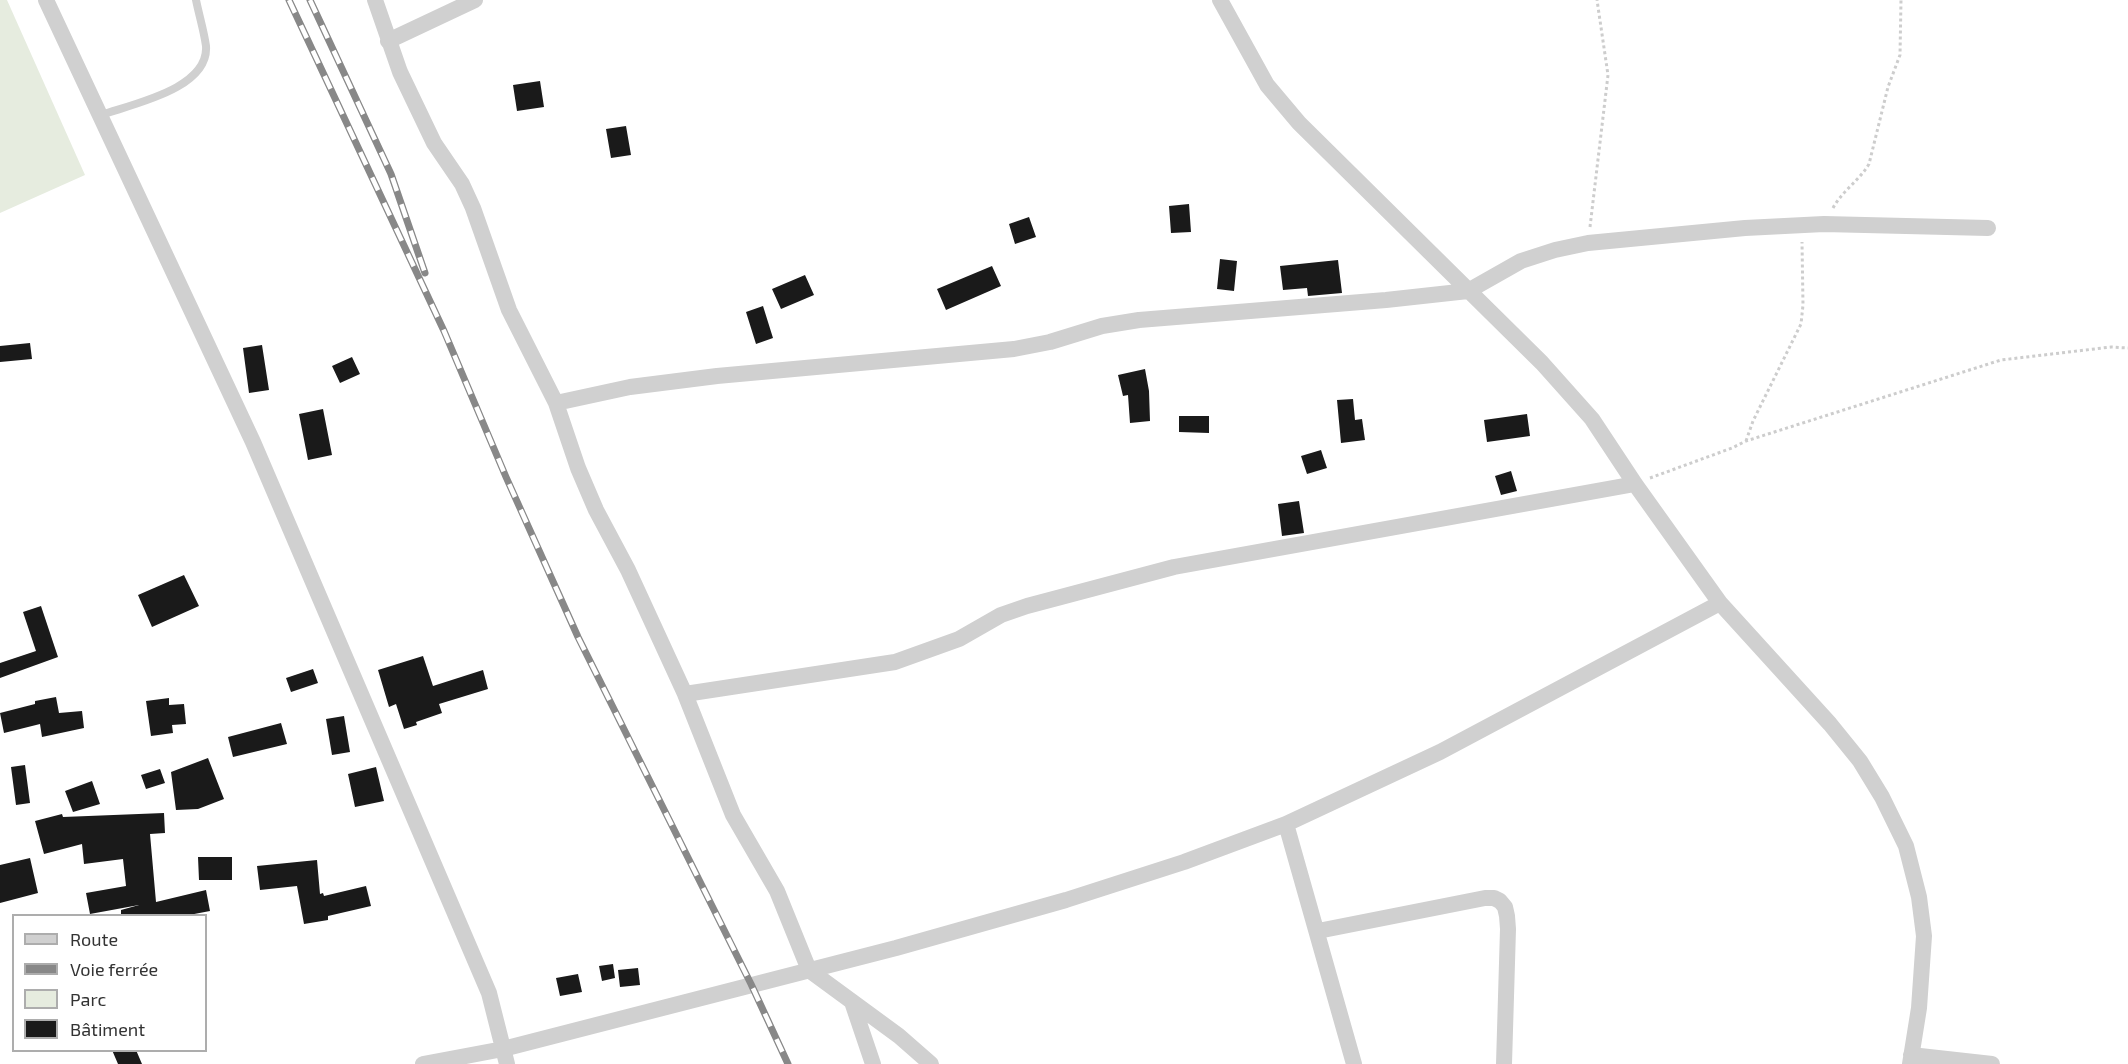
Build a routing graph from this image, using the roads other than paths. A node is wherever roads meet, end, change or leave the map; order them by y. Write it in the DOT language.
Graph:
graph roads {
  1 [pos="46,0"];
  2 [pos="196,0"];
  3 [pos="375,0"];
  4 [pos="475,0"];
  5 [pos="1220,0"];
  6 [pos="388,40"];
  7 [pos="101,115"];
  8 [pos="1988,228"];
  9 [pos="1468,291"];
  10 [pos="556,403"];
  11 [pos="1635,483"];
  12 [pos="1720,603"];
  13 [pos="685,694"];
  14 [pos="1286,824"];
  15 [pos="1318,932"];
  16 [pos="809,970"];
  17 [pos="852,1002"];
  18 [pos="505,1056"];
  19 [pos="1911,1059"];
  20 [pos="423,1064"];
  21 [pos="873,1064"];
  22 [pos="931,1064"];
  23 [pos="1354,1064"];
  24 [pos="1504,1064"];
  25 [pos="1992,1064"];
  1 -- 7 [label="street"];
  2 -- 7 [label="lane"];
  3 -- 6 [label="street"];
  4 -- 6 [label="street"];
  5 -- 9 [label="street"];
  6 -- 10 [label="street"];
  7 -- 18 [label="street"];
  8 -- 9 [label="street"];
  9 -- 10 [label="street"];
  9 -- 11 [label="street"];
  10 -- 13 [label="street"];
  11 -- 12 [label="street"];
  11 -- 13 [label="street"];
  12 -- 14 [label="street"];
  12 -- 19 [label="street"];
  13 -- 16 [label="street"];
  14 -- 15 [label="street"];
  14 -- 16 [label="street"];
  15 -- 23 [label="street"];
  15 -- 24 [label="street"];
  16 -- 17 [label="street"];
  16 -- 18 [label="street"];
  17 -- 21 [label="street"];
  17 -- 22 [label="street"];
  18 -- 20 [label="street"];
  19 -- 25 [label="street"];
}
